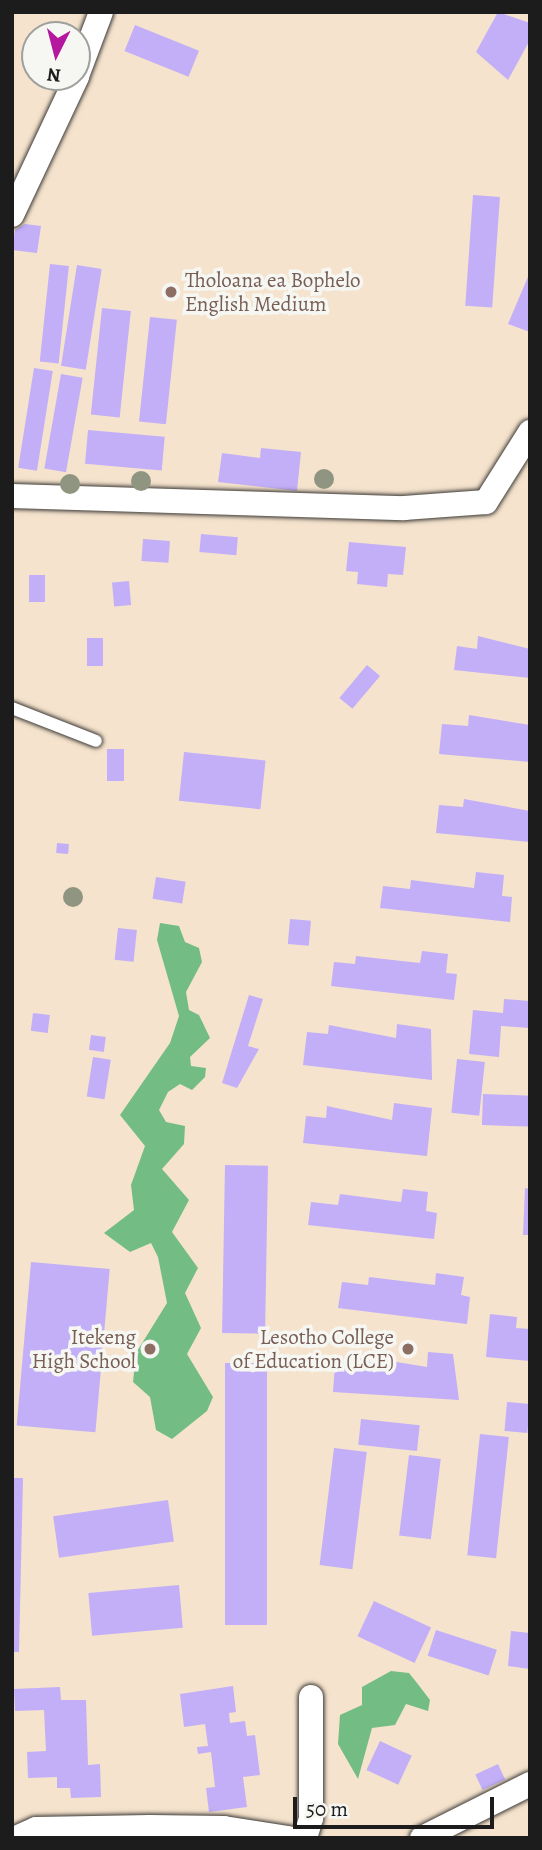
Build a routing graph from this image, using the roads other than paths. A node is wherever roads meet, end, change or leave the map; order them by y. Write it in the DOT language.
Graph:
graph roads {
  1 [pos="101,12"];
  2 [pos="91,39"];
  3 [pos="70,91"];
  4 [pos="12,215"];
  5 [pos="530,432"];
  6 [pos="12,496"];
  7 [pos="12,708"];
  8 [pos="96,741"];
  9 [pos="311,1697"];
  10 [pos="530,1784"];
  11 [pos="16,1838"];
  12 [pos="288,1838"];
  13 [pos="305,1838"];
  14 [pos="422,1838"];
  1 -- 2 [label="street"];
  3 -- 4 [label="street"];
  5 -- 6 [label="street"];
  7 -- 8 [label="lane"];
  9 -- 13 [label="street"];
  10 -- 14 [label="street"];
  11 -- 12 [label="street"];
}
